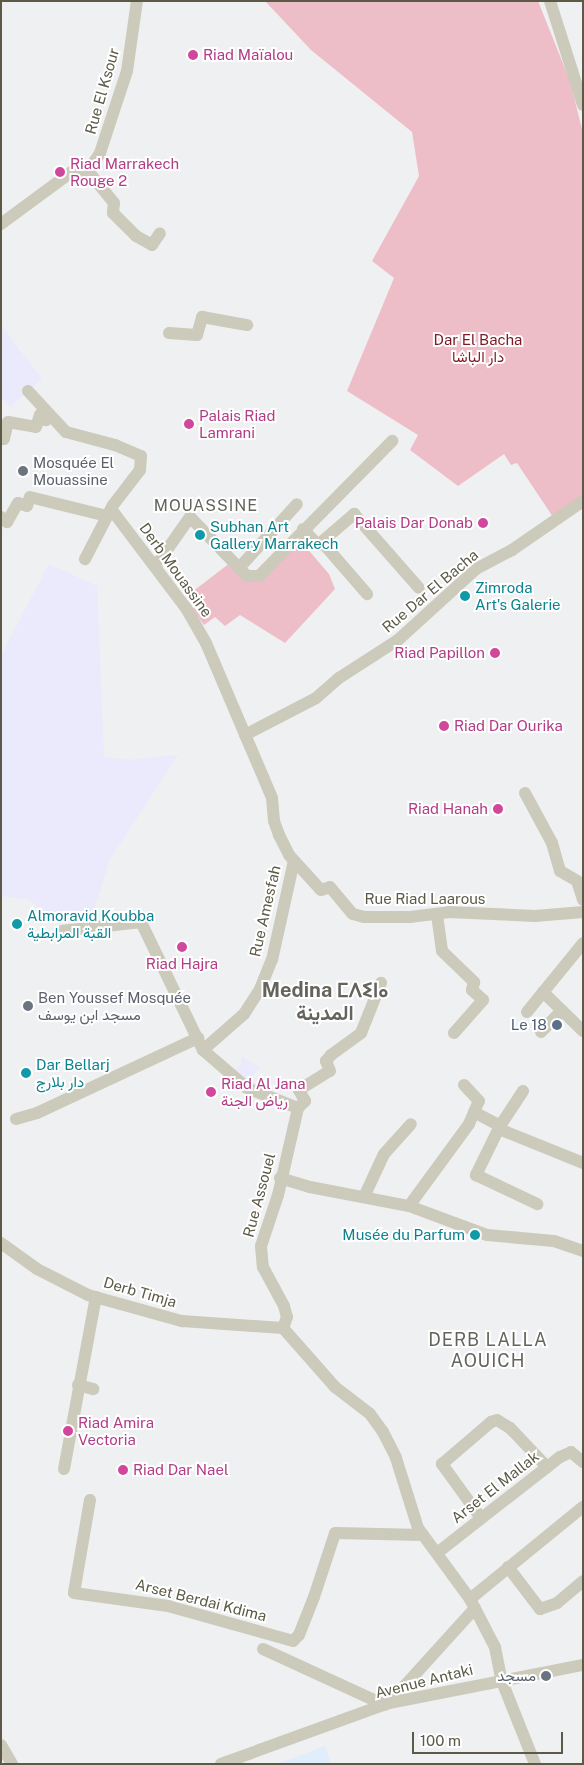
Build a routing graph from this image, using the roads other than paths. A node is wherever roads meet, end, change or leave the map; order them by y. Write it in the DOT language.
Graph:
graph roads {
  1 [pos="137,1"];
  2 [pos="550,1"];
  3 [pos="583,104"];
  4 [pos="88,171"];
  5 [pos="1,224"];
  6 [pos="160,233"];
  7 [pos="247,325"];
  8 [pos="169,333"];
  9 [pos="28,391"];
  10 [pos="50,415"];
  11 [pos="1,438"];
  12 [pos="392,441"];
  13 [pos="583,501"];
  14 [pos="297,504"];
  15 [pos="109,512"];
  16 [pos="1,517"];
  17 [pos="303,529"];
  18 [pos="322,542"];
  19 [pos="85,560"];
  20 [pos="156,567"];
  21 [pos="239,568"];
  22 [pos="419,588"];
  23 [pos="367,594"];
  24 [pos="245,735"];
  25 [pos="525,793"];
  26 [pos="294,861"];
  27 [pos="578,875"];
  28 [pos="583,900"];
  29 [pos="583,912"];
  30 [pos="437,915"];
  31 [pos="62,932"];
  32 [pos="583,943"];
  33 [pos="381,983"];
  34 [pos="543,992"];
  35 [pos="562,1010"];
  36 [pos="527,1012"];
  37 [pos="541,1032"];
  38 [pos="583,1032"];
  39 [pos="454,1034"];
  40 [pos="198,1038"];
  41 [pos="203,1050"];
  42 [pos="464,1085"];
  43 [pos="524,1092"];
  44 [pos="298,1108"];
  45 [pos="474,1112"];
  46 [pos="16,1119"];
  47 [pos="411,1124"];
  48 [pos="500,1128"];
  49 [pos="583,1163"];
  50 [pos="280,1178"];
  51 [pos="364,1197"];
  52 [pos="537,1204"];
  53 [pos="409,1206"];
  54 [pos="1,1243"];
  55 [pos="583,1251"];
  56 [pos="96,1297"];
  57 [pos="283,1328"];
  58 [pos="78,1385"];
  59 [pos="92,1389"];
  60 [pos="579,1458"];
  61 [pos="547,1467"];
  62 [pos="64,1469"];
  63 [pos="90,1500"];
  64 [pos="583,1507"];
  65 [pos="482,1518"];
  66 [pos="423,1535"];
  67 [pos="437,1553"];
  68 [pos="508,1567"];
  69 [pos="583,1581"];
  70 [pos="473,1603"];
  71 [pos="264,1649"];
  72 [pos="583,1665"];
  73 [pos="501,1679"];
  74 [pos="387,1704"];
  75 [pos="1,1745"];
  76 [pos="12,1764"];
  77 [pos="221,1764"];
  78 [pos="534,1764"];
  1 -- 4 [label="street, Rue El Ksour"];
  2 -- 3 [label="street"];
  4 -- 5 [label="street"];
  4 -- 6 [label="street"];
  7 -- 8 [label="street"];
  9 -- 10 [label="street"];
  10 -- 11 [label="street"];
  10 -- 15 [label="street"];
  12 -- 17 [label="street"];
  13 -- 24 [label="street, Rue Dar El Bacha"];
  14 -- 21 [label="street"];
  15 -- 16 [label="street"];
  15 -- 19 [label="street"];
  15 -- 20 [label="street, Derb Mouassine"];
  17 -- 18 [label="street"];
  17 -- 21 [label="street"];
  18 -- 22 [label="street"];
  18 -- 23 [label="street"];
  20 -- 21 [label="street"];
  20 -- 24 [label="street, Derb Mouassine"];
  24 -- 26 [label="street, Rue Amesfah"];
  25 -- 27 [label="street"];
  26 -- 30 [label="street, Rue Riad Laarous"];
  26 -- 41 [label="street, Rue Amesfah"];
  27 -- 28 [label="street"];
  29 -- 30 [label="street, Rue Riad Laarous"];
  30 -- 39 [label="street"];
  31 -- 40 [label="street"];
  32 -- 34 [label="street"];
  33 -- 44 [label="street, Rue Assouel"];
  34 -- 35 [label="street"];
  34 -- 36 [label="street"];
  35 -- 37 [label="street"];
  35 -- 38 [label="street"];
  40 -- 41 [label="street"];
  40 -- 46 [label="street"];
  41 -- 44 [label="street"];
  42 -- 45 [label="street"];
  43 -- 48 [label="street"];
  44 -- 50 [label="street, Rue Assouel"];
  45 -- 48 [label="street"];
  45 -- 53 [label="street"];
  47 -- 51 [label="street"];
  48 -- 49 [label="street"];
  48 -- 52 [label="street"];
  50 -- 51 [label="street"];
  50 -- 57 [label="street, Rue Assouel"];
  51 -- 53 [label="street"];
  53 -- 55 [label="street"];
  54 -- 56 [label="street, Derb Timja"];
  56 -- 57 [label="street, Derb Timja"];
  56 -- 58 [label="street"];
  57 -- 66 [label="street"];
  58 -- 59 [label="street"];
  58 -- 62 [label="street"];
  60 -- 61 [label="street, Arset El Mallak"];
  61 -- 65 [label="street, Arset El Mallak"];
  61 -- 65 [label="street"];
  63 -- 66 [label="street, Arset Berdai Kdima"];
  64 -- 68 [label="street"];
  65 -- 67 [label="street, Arset El Mallak"];
  66 -- 67 [label="street"];
  67 -- 70 [label="street"];
  68 -- 69 [label="street"];
  68 -- 70 [label="street"];
  70 -- 73 [label="street"];
  70 -- 74 [label="street"];
  71 -- 74 [label="street"];
  72 -- 73 [label="street, Avenue Antaki"];
  73 -- 74 [label="street, Avenue Antaki"];
  73 -- 78 [label="street"];
  74 -- 77 [label="street, Avenue Antaki"];
  75 -- 76 [label="street"];
}
